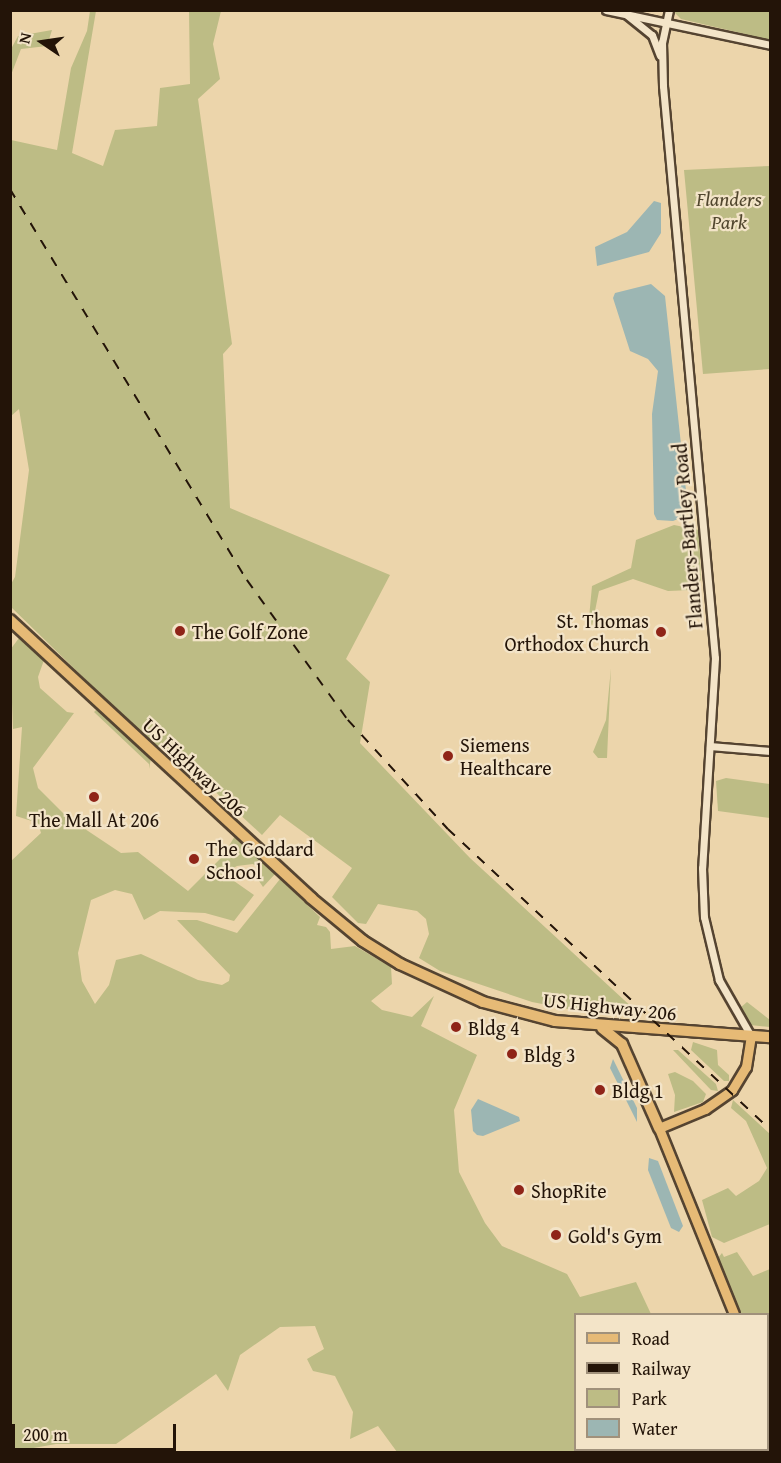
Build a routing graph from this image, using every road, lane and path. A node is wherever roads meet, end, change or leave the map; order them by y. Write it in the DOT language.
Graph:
graph roads {
  1 [pos="606,10"];
  2 [pos="669,10"];
  3 [pos="626,15"];
  4 [pos="666,23"];
  5 [pos="771,45"];
  6 [pos="662,61"];
  7 [pos="10,620"];
  8 [pos="710,746"];
  9 [pos="771,751"];
  10 [pos="599,1026"];
  11 [pos="751,1036"];
  12 [pos="771,1038"];
  13 [pos="658,1128"];
  14 [pos="734,1313"];
  1 -- 3 [label="street"];
  2 -- 4 [label="street, Flanders-Bartley Road"];
  3 -- 4 [label="street"];
  3 -- 6 [label="street"];
  4 -- 5 [label="street"];
  4 -- 6 [label="street, Flanders-Bartley Road"];
  6 -- 8 [label="street, Flanders-Bartley Road"];
  7 -- 10 [label="highway, US Highway 206"];
  8 -- 9 [label="street"];
  8 -- 11 [label="street, Flanders-Bartley Road"];
  10 -- 11 [label="highway, US Highway 206"];
  10 -- 13 [label="highway"];
  11 -- 12 [label="highway, US Highway 206"];
  11 -- 13 [label="main road"];
  13 -- 14 [label="main road"];
}
